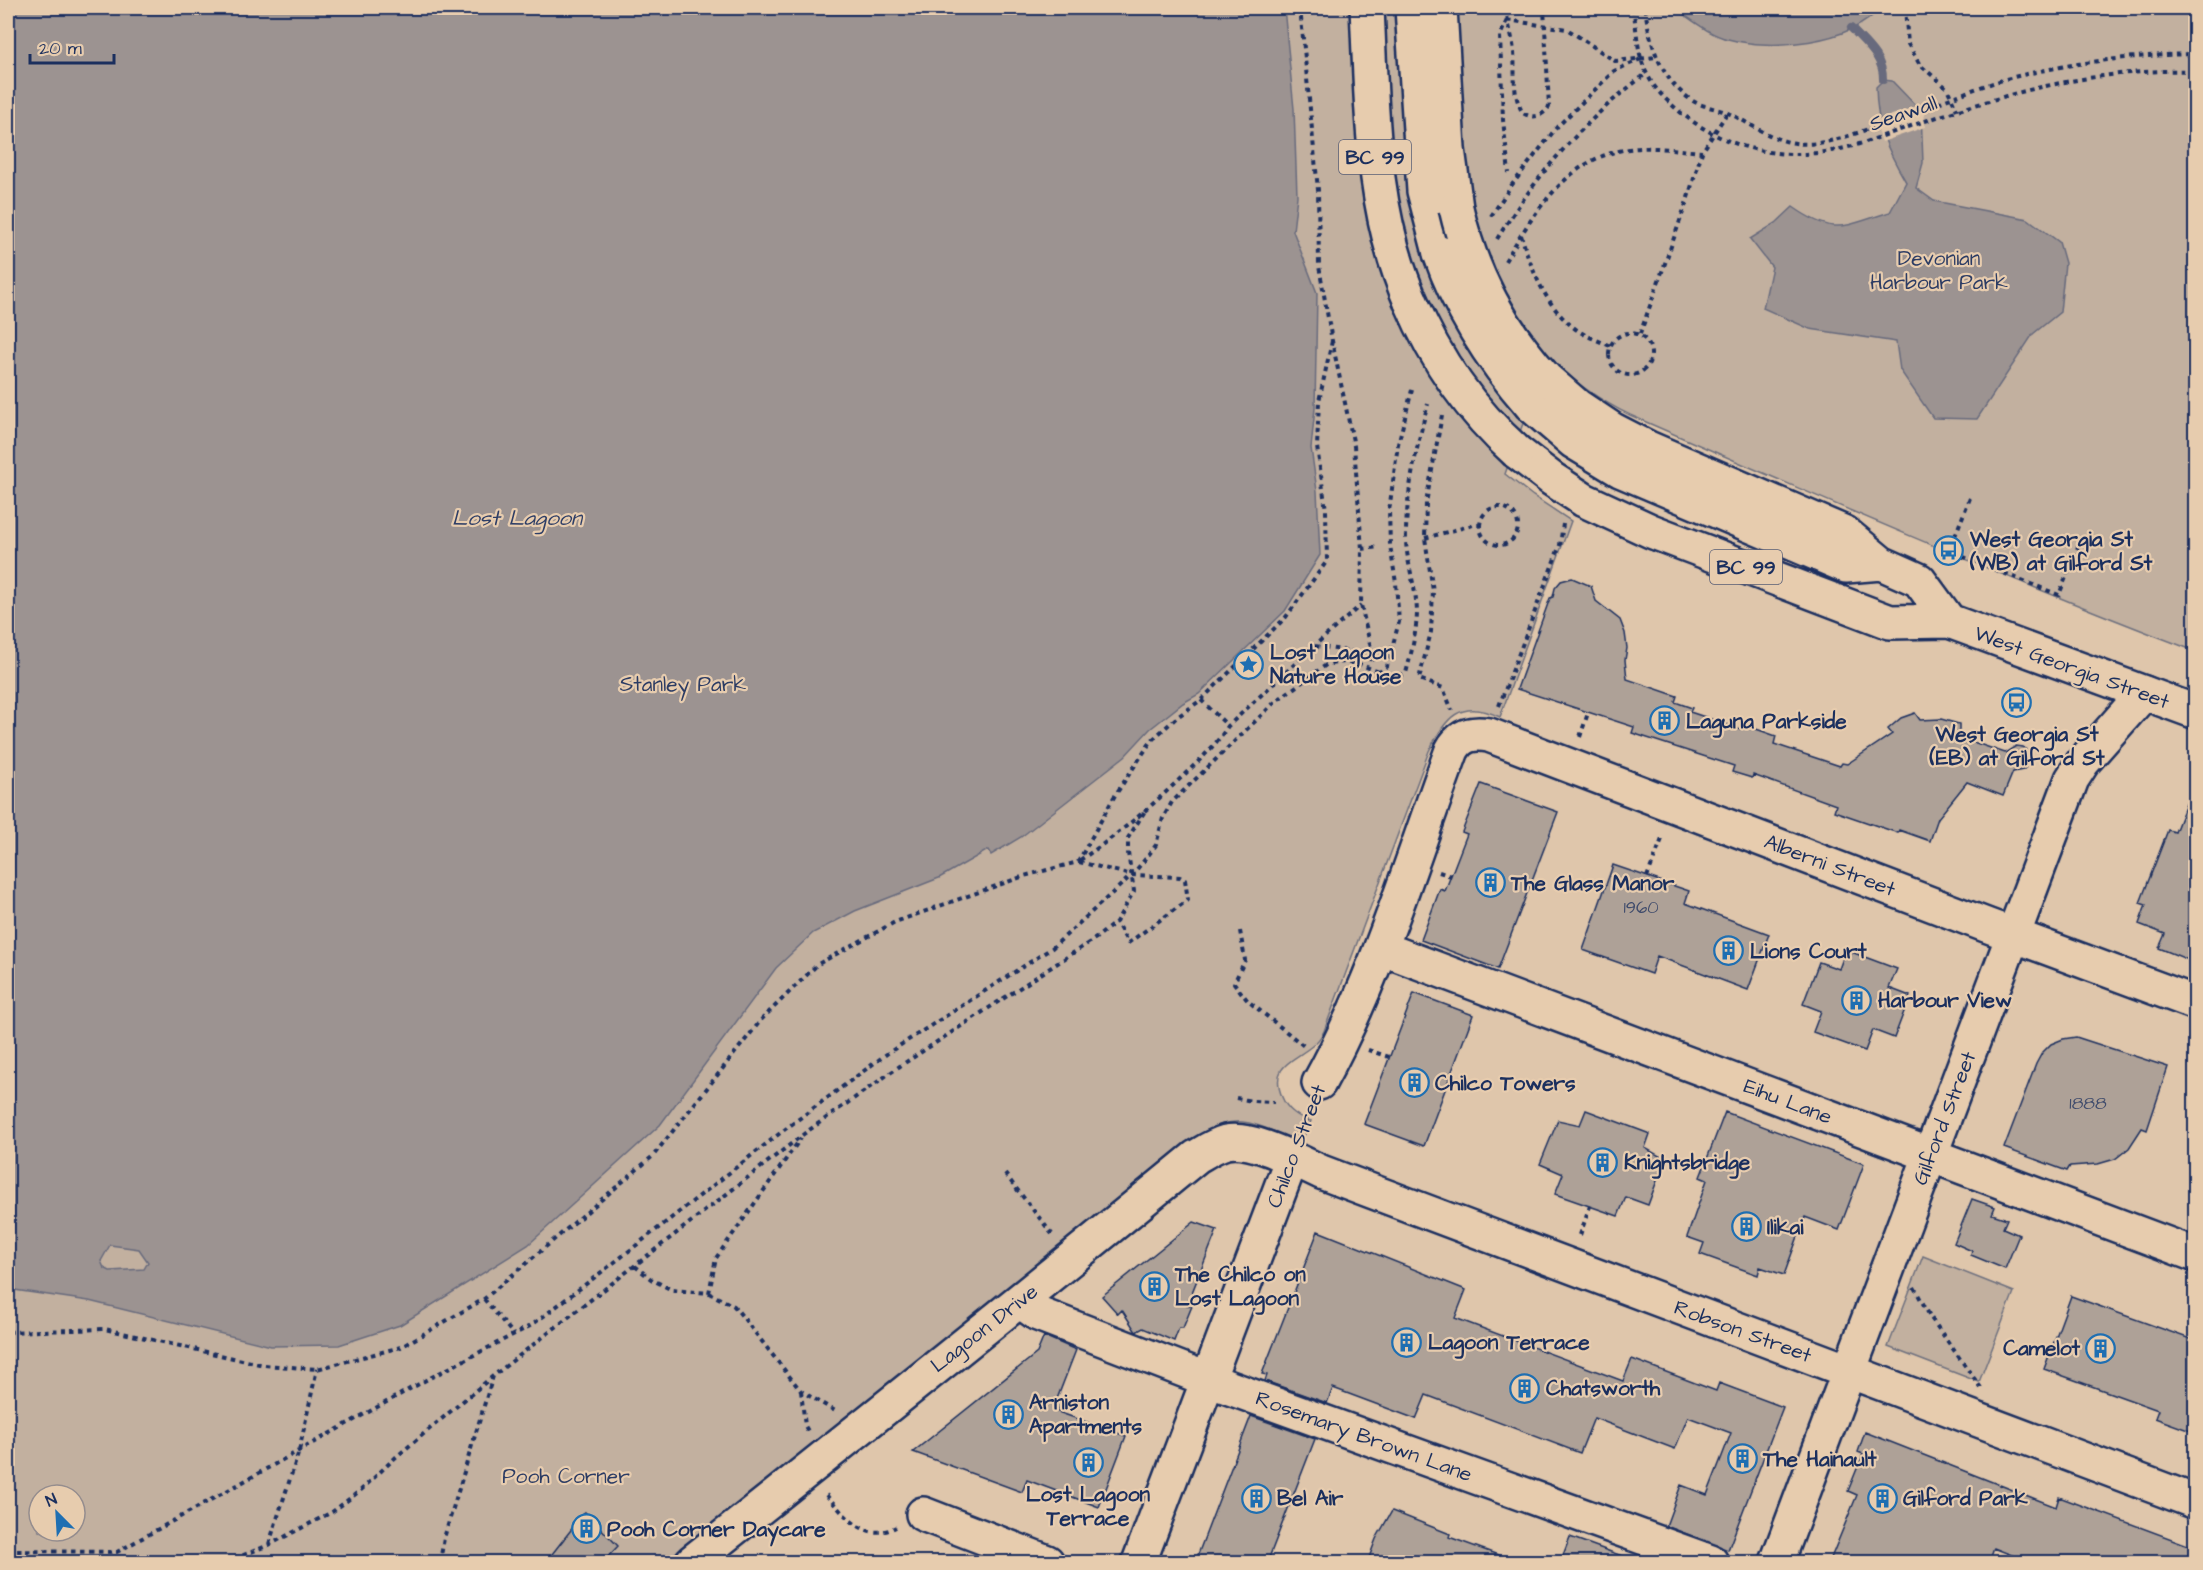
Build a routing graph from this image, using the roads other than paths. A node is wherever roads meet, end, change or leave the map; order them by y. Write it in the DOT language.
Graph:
graph roads {
  1 [pos="1367,8"];
  2 [pos="1412,8"];
  3 [pos="1440,8"];
  4 [pos="1539,392"];
  5 [pos="1881,563"];
  6 [pos="1949,621"];
  7 [pos="2144,693"];
  8 [pos="2196,712"];
  9 [pos="1465,736"];
  10 [pos="2014,935"];
  11 [pos="1380,948"];
  12 [pos="2196,1003"];
  13 [pos="1319,1083"];
  14 [pos="1929,1155"];
  15 [pos="1292,1158"];
  16 [pos="2196,1255"];
  17 [pos="1020,1301"];
  18 [pos="1849,1371"];
  19 [pos="1209,1380"];
  20 [pos="2196,1502"];
  21 [pos="923,1514"];
  22 [pos="692,1563"];
  23 [pos="1047,1563"];
  24 [pos="1139,1563"];
  25 [pos="1711,1563"];
  26 [pos="1777,1563"];
  1 -- 6 [label="main road, West Georgia Street / BC 99, bridge"];
  2 -- 4 [label="main road, BC 99, bridge"];
  3 -- 4 [label="main road, bridge"];
  4 -- 5 [label="main road"];
  4 -- 5 [label="main road, West Georgia Street / BC 99"];
  5 -- 6 [label="main road, West Georgia Street / BC 99"];
  6 -- 7 [label="main road, West Georgia Street / BC 99"];
  7 -- 8 [label="main road, West Georgia Street / BC 99"];
  7 -- 10 [label="main road, Gilford Street"];
  9 -- 10 [label="main road, Alberni Street"];
  9 -- 11 [label="main road, Chilco Street"];
  10 -- 12 [label="main road, Alberni Street"];
  10 -- 14 [label="main road, Gilford Street"];
  11 -- 13 [label="main road, Chilco Street"];
  11 -- 14 [label="main road, Eihu Lane"];
  14 -- 16 [label="main road, Eihu Lane"];
  14 -- 18 [label="main road, Gilford Street"];
  15 -- 17 [label="main road, Lagoon Drive"];
  15 -- 18 [label="main road, Robson Street"];
  15 -- 19 [label="main road, Chilco Street"];
  17 -- 19 [label="main road, Rosemary Brown Lane"];
  17 -- 22 [label="main road, Lagoon Drive"];
  18 -- 20 [label="main road, Robson Street"];
  18 -- 26 [label="main road, Gilford Street"];
  19 -- 24 [label="main road, Chilco Street"];
  19 -- 25 [label="main road, Rosemary Brown Lane"];
  21 -- 23 [label="main road"];
}
